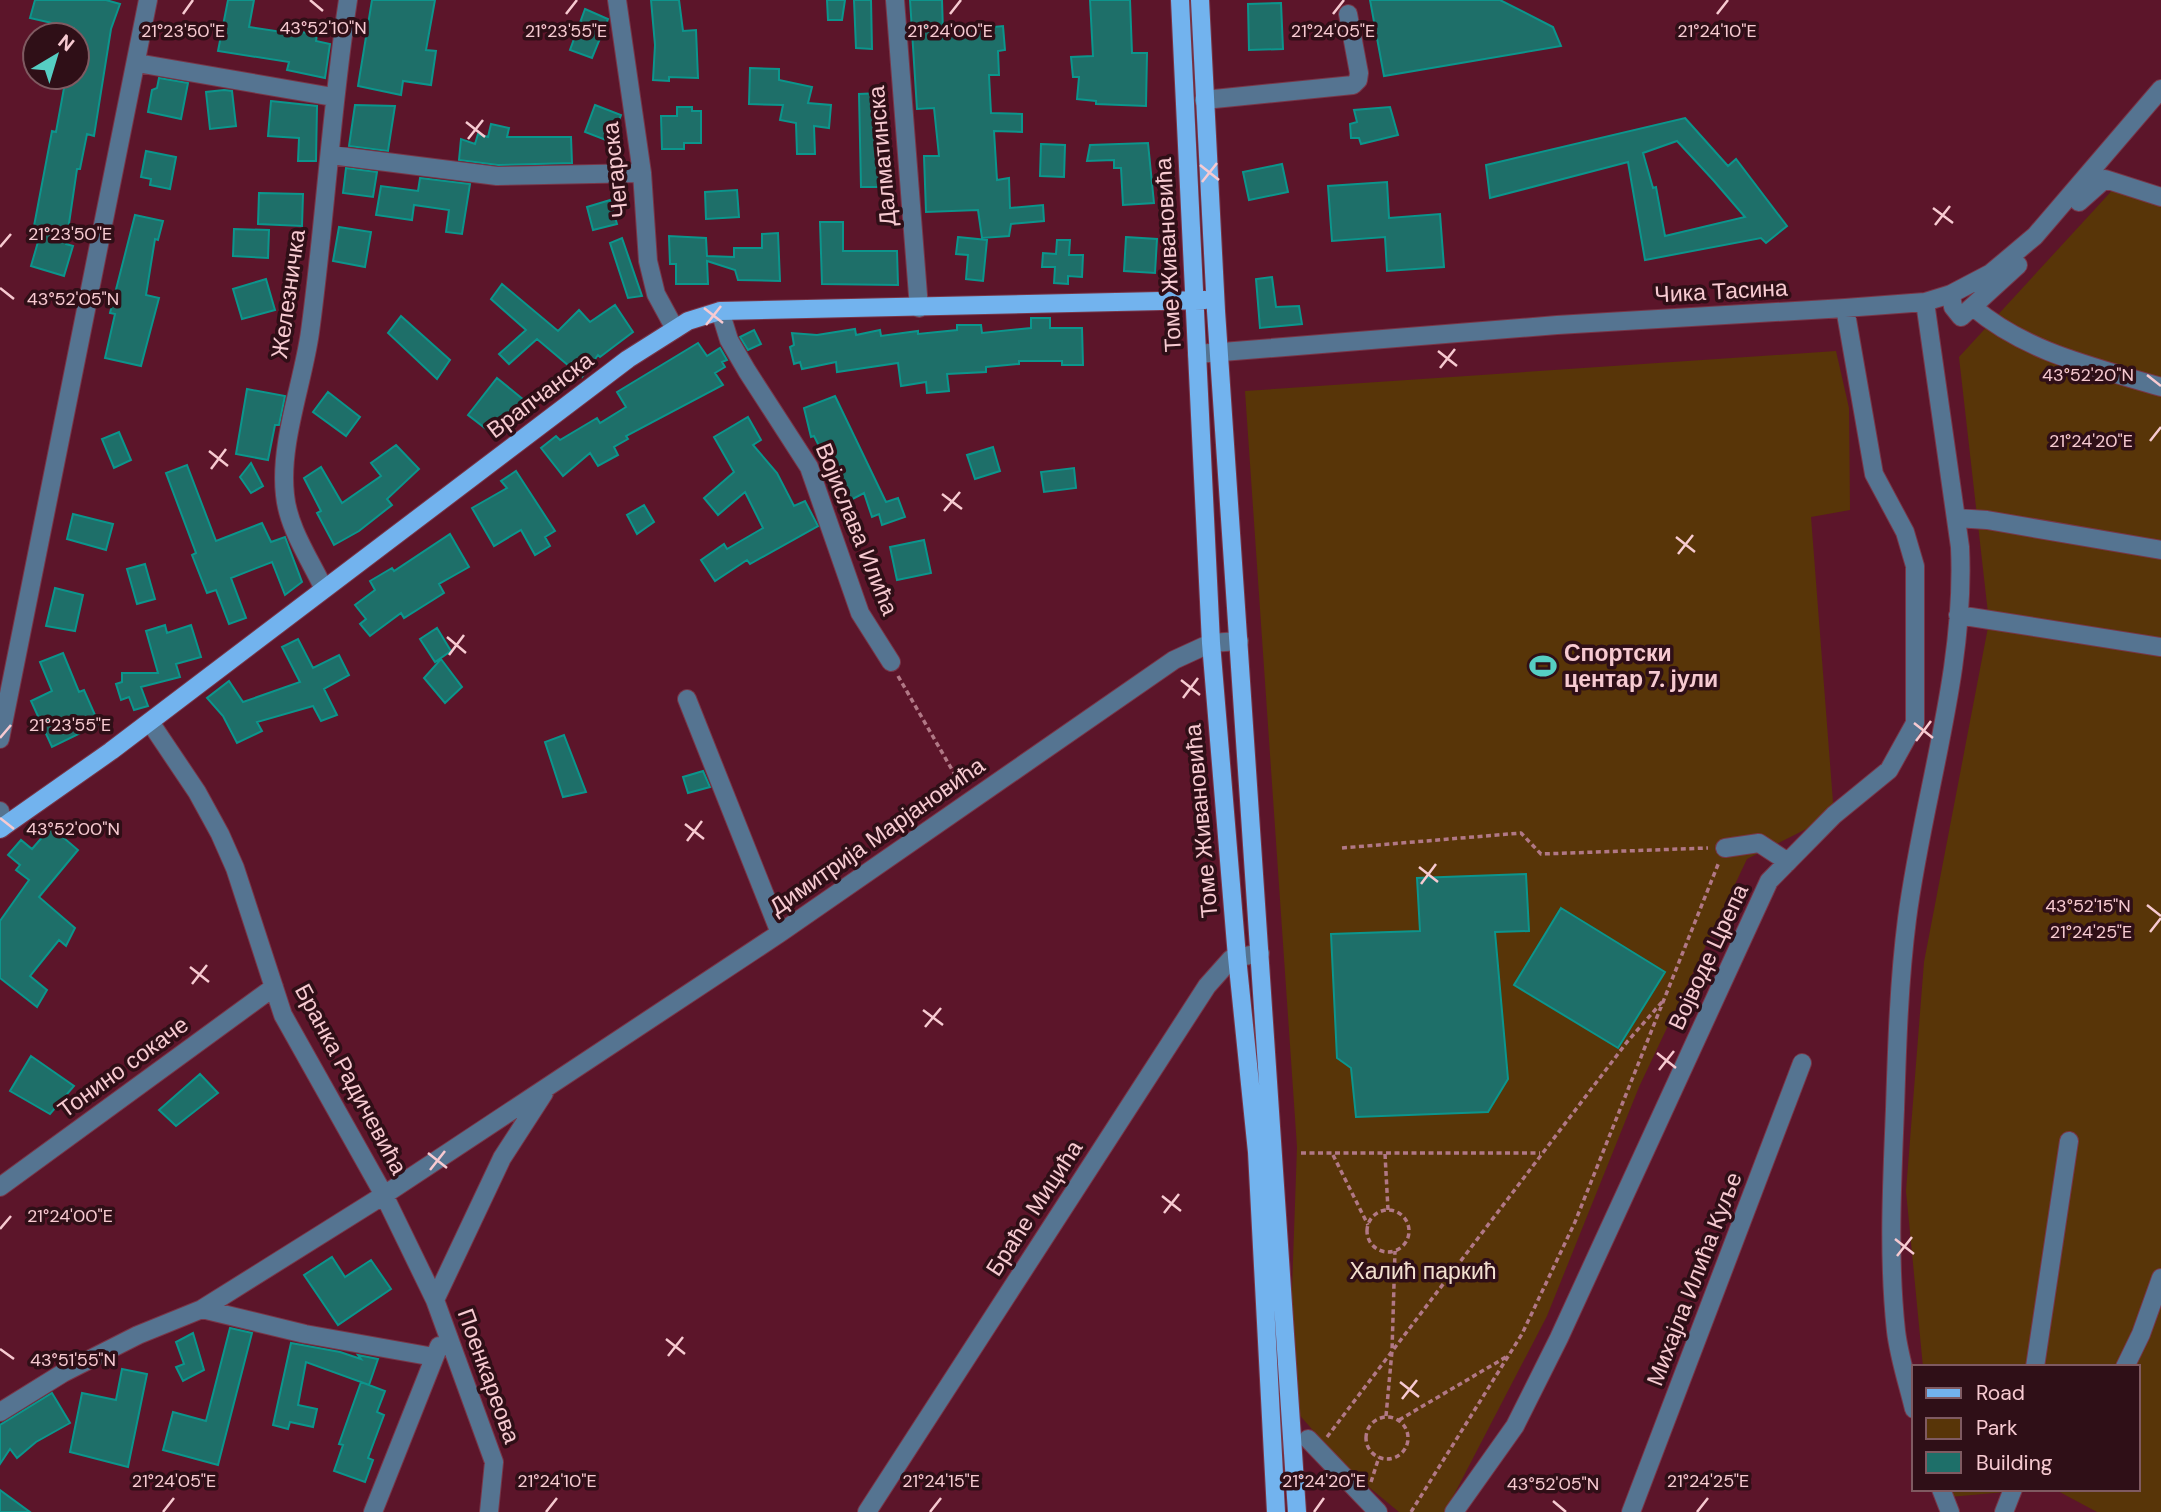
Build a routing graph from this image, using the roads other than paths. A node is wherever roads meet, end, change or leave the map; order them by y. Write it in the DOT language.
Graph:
graph roads {
  1 [pos="148,0"];
  2 [pos="348,0"];
  3 [pos="617,0"];
  4 [pos="895,0"];
  5 [pos="1180,0"];
  6 [pos="1200,0"];
  7 [pos="1349,14"];
  8 [pos="137,63"];
  9 [pos="2161,89"];
  10 [pos="333,97"];
  11 [pos="1205,100"];
  12 [pos="331,155"];
  13 [pos="642,173"];
  14 [pos="2161,197"];
  15 [pos="1951,295"];
  16 [pos="1216,299"];
  17 [pos="1195,300"];
  18 [pos="1925,302"];
  19 [pos="1973,307"];
  20 [pos="919,308"];
  21 [pos="1845,308"];
  22 [pos="720,311"];
  23 [pos="675,329"];
  24 [pos="1219,352"];
  25 [pos="1197,354"];
  26 [pos="2161,387"];
  27 [pos="1956,518"];
  28 [pos="2161,550"];
  29 [pos="323,587"];
  30 [pos="1958,615"];
  31 [pos="1239,641"];
  32 [pos="1211,643"];
  33 [pos="2161,647"];
  34 [pos="891,662"];
  35 [pos="687,699"];
  36 [pos="150,722"];
  37 [pos="0,739"];
  38 [pos="1,823"];
  39 [pos="1725,848"];
  40 [pos="1788,862"];
  41 [pos="780,933"];
  42 [pos="1260,953"];
  43 [pos="1237,957"];
  44 [pos="274,987"];
  45 [pos="1802,1063"];
  46 [pos="548,1086"];
  47 [pos="2069,1141"];
  48 [pos="0,1187"];
  49 [pos="384,1195"];
  50 [pos="2161,1279"];
  51 [pos="435,1300"];
  52 [pos="202,1309"];
  53 [pos="446,1328"];
  54 [pos="435,1357"];
  55 [pos="2035,1365"];
  56 [pos="2126,1365"];
  57 [pos="1912,1400"];
  58 [pos="0,1412"];
  59 [pos="1313,1444"];
  60 [pos="1942,1491"];
  61 [pos="2012,1491"];
  62 [pos="373,1512"];
  63 [pos="489,1512"];
  64 [pos="867,1512"];
  65 [pos="1276,1512"];
  66 [pos="1297,1512"];
  67 [pos="1378,1512"];
  68 [pos="1454,1512"];
  69 [pos="1632,1512"];
  70 [pos="1950,1512"];
  71 [pos="2004,1512"];
  1 -- 8 [label="street"];
  2 -- 10 [label="street, Железничка"];
  3 -- 13 [label="street, Чегарска"];
  4 -- 20 [label="street, Далматинска"];
  5 -- 17 [label="main road, Томе Живановића"];
  6 -- 11 [label="main road, Томе Живановића"];
  7 -- 11 [label="street"];
  8 -- 10 [label="street"];
  8 -- 37 [label="street"];
  9 -- 15 [label="street, Чика Тасина"];
  10 -- 12 [label="street, Железничка"];
  11 -- 16 [label="main road, Томе Живановића"];
  12 -- 13 [label="street"];
  12 -- 29 [label="street, Железничка"];
  13 -- 23 [label="street, Чегарска"];
  14 -- 19 [label="street"];
  15 -- 18 [label="street, Чика Тасина"];
  15 -- 19 [label="street"];
  16 -- 17 [label="main road, Врапчанска"];
  16 -- 24 [label="main road, Томе Живановића"];
  17 -- 20 [label="main road, Врапчанска"];
  17 -- 25 [label="main road, Томе Живановића"];
  18 -- 21 [label="street, Чика Тасина"];
  18 -- 27 [label="street"];
  19 -- 26 [label="street"];
  20 -- 22 [label="main road, Врапчанска"];
  21 -- 24 [label="street, Чика Тасина"];
  21 -- 40 [label="street, Војводе Црепа"];
  22 -- 23 [label="main road, Врапчанска"];
  22 -- 34 [label="street, Војислава Илића"];
  23 -- 29 [label="main road, Врапчанска"];
  24 -- 25 [label="street, Чика Тасина"];
  24 -- 31 [label="main road, Томе Живановића"];
  25 -- 32 [label="main road, Томе Живановића"];
  27 -- 28 [label="street"];
  27 -- 30 [label="street"];
  29 -- 36 [label="main road, Врапчанска"];
  30 -- 33 [label="street"];
  30 -- 57 [label="street"];
  31 -- 32 [label="street, Димитрија Марјановића"];
  31 -- 42 [label="main road, Томе Живановића"];
  32 -- 41 [label="street, Димитрија Марјановића"];
  32 -- 43 [label="main road, Томе Живановића"];
  35 -- 41 [label="street"];
  36 -- 38 [label="main road, Врапчанска"];
  36 -- 44 [label="street, Бранка Радичевића"];
  39 -- 40 [label="street"];
  40 -- 68 [label="street, Војводе Црепа"];
  41 -- 46 [label="street, Димитрија Марјановића"];
  42 -- 43 [label="street"];
  42 -- 66 [label="main road, Томе Живановића"];
  43 -- 64 [label="street, Браће Мицића"];
  43 -- 65 [label="main road, Томе Живановића"];
  44 -- 48 [label="street, Тонино сокаче"];
  44 -- 49 [label="street, Бранка Радичевића"];
  45 -- 69 [label="street, Михајла Илића Куље"];
  46 -- 49 [label="street, Димитрија Марјановића"];
  46 -- 51 [label="street, Димитрија Марјановића"];
  47 -- 55 [label="street"];
  49 -- 51 [label="street"];
  49 -- 52 [label="street, Димитрија Марјановића"];
  50 -- 56 [label="street"];
  51 -- 53 [label="street, Поенкареова"];
  52 -- 54 [label="street"];
  52 -- 58 [label="street, Димитрија Марјановића"];
  53 -- 54 [label="street"];
  53 -- 63 [label="street, Поенкареова"];
  54 -- 62 [label="street"];
  59 -- 67 [label="street"];
  60 -- 70 [label="street"];
  61 -- 71 [label="street"];
}
